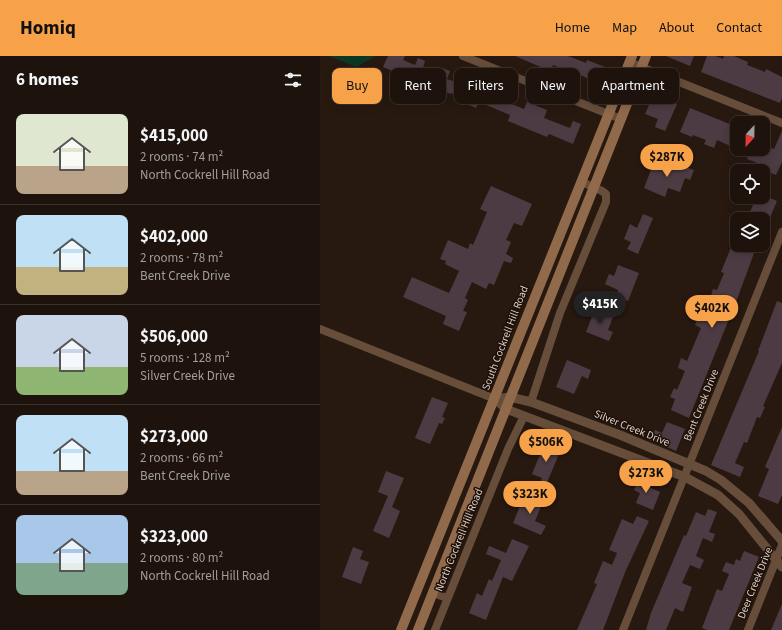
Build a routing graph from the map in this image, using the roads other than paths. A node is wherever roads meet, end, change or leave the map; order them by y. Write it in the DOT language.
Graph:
graph roads {
  1 [pos="463,56"];
  2 [pos="646,56"];
  3 [pos="631,59"];
  4 [pos="642,67"];
  5 [pos="608,114"];
  6 [pos="621,119"];
  7 [pos="782,124"];
  8 [pos="582,182"];
  9 [pos="594,187"];
  10 [pos="782,232"];
  11 [pos="320,329"];
  12 [pos="510,397"];
  13 [pos="495,398"];
  14 [pos="531,402"];
  15 [pos="506,408"];
  16 [pos="524,416"];
  17 [pos="689,464"];
  18 [pos="685,477"];
  19 [pos="782,541"];
  20 [pos="782,544"];
  21 [pos="779,563"];
  22 [pos="433,592"];
  23 [pos="447,598"];
  24 [pos="402,630"];
  25 [pos="418,630"];
  26 [pos="435,630"];
  27 [pos="623,630"];
  28 [pos="748,630"];
  1 -- 5 [label="street"];
  2 -- 4 [label="main road"];
  3 -- 4 [label="street"];
  3 -- 5 [label="main road, South Cockrell Hill Road"];
  4 -- 6 [label="main road"];
  4 -- 7 [label="street"];
  5 -- 6 [label="street"];
  5 -- 8 [label="main road, South Cockrell Hill Road"];
  6 -- 9 [label="main road"];
  8 -- 9 [label="street"];
  8 -- 13 [label="main road, South Cockrell Hill Road"];
  9 -- 12 [label="main road"];
  9 -- 14 [label="street"];
  10 -- 17 [label="street, Bent Creek Drive"];
  11 -- 13 [label="street, Silver Creek Drive"];
  12 -- 13 [label="street, Silver Creek Drive"];
  12 -- 14 [label="street, Silver Creek Drive"];
  12 -- 15 [label="main road"];
  13 -- 15 [label="street, Silver Creek Drive"];
  13 -- 24 [label="main road, South Cockrell Hill Road"];
  14 -- 17 [label="street, Silver Creek Drive"];
  15 -- 16 [label="street, Silver Creek Drive"];
  15 -- 22 [label="main road"];
  16 -- 18 [label="street, Silver Creek Drive"];
  16 -- 23 [label="street, North Cockrell Hill Road"];
  17 -- 18 [label="street, Bent Creek Drive"];
  17 -- 19 [label="street, Silver Creek Drive"];
  18 -- 21 [label="street, Silver Creek Drive"];
  18 -- 27 [label="street, Bent Creek Drive"];
  20 -- 21 [label="street, Deer Creek Drive"];
  21 -- 28 [label="street, Deer Creek Drive"];
  22 -- 23 [label="street"];
  22 -- 25 [label="main road"];
  23 -- 26 [label="street, North Cockrell Hill Road"];
}
